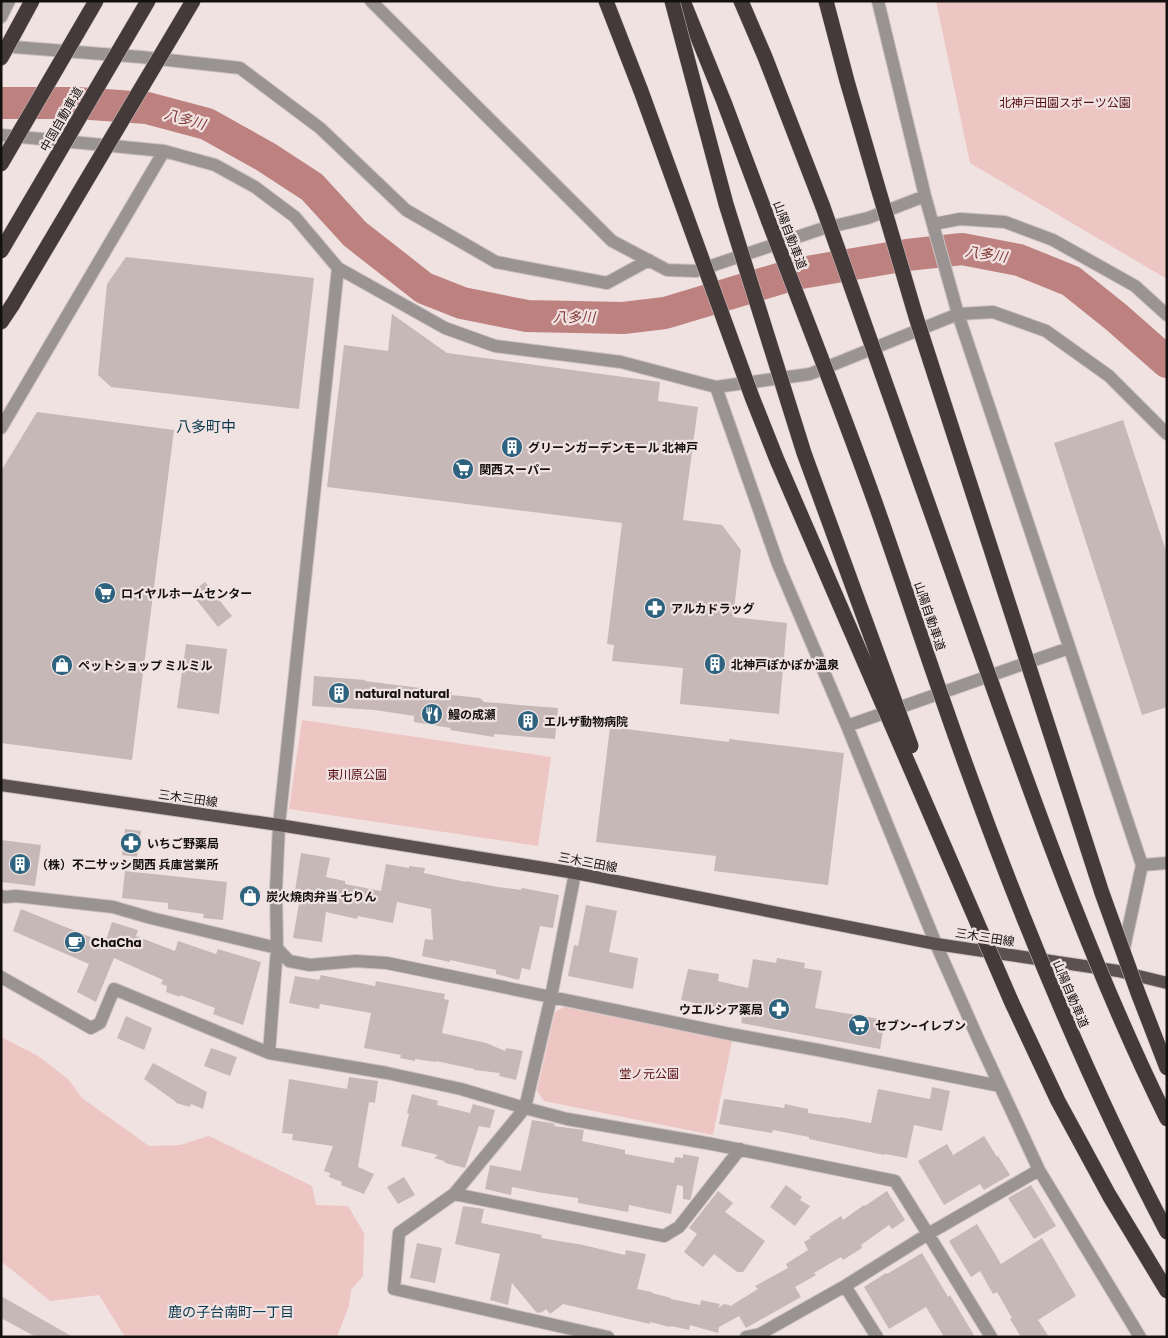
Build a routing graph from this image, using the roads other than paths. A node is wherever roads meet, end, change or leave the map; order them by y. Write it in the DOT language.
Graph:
graph roads {
  1 [pos="9,1"];
  2 [pos="32,1"];
  3 [pos="96,1"];
  4 [pos="148,1"];
  5 [pos="193,1"];
  6 [pos="370,1"];
  7 [pos="606,1"];
  8 [pos="672,1"];
  9 [pos="683,1"];
  10 [pos="741,1"];
  11 [pos="826,1"];
  12 [pos="878,1"];
  13 [pos="1,17"];
  14 [pos="1,46"];
  15 [pos="1,58"];
  16 [pos="1,135"];
  17 [pos="164,151"];
  18 [pos="1,164"];
  19 [pos="926,196"];
  20 [pos="934,224"];
  21 [pos="1,251"];
  22 [pos="649,260"];
  23 [pos="338,268"];
  24 [pos="958,314"];
  25 [pos="1167,315"];
  26 [pos="1,322"];
  27 [pos="716,387"];
  28 [pos="1,428"];
  29 [pos="1167,434"];
  30 [pos="1069,648"];
  31 [pos="847,726"];
  32 [pos="1,785"];
  33 [pos="278,825"];
  34 [pos="1167,864"];
  35 [pos="1142,865"];
  36 [pos="575,873"];
  37 [pos="965,893"];
  38 [pos="3,899"];
  39 [pos="936,944"];
  40 [pos="277,948"];
  41 [pos="1118,972"];
  42 [pos="1,977"];
  43 [pos="1167,983"];
  44 [pos="551,998"];
  45 [pos="268,1053"];
  46 [pos="1167,1068"];
  47 [pos="1000,1086"];
  48 [pos="525,1108"];
  49 [pos="1167,1119"];
  50 [pos="740,1149"];
  51 [pos="1039,1170"];
  52 [pos="454,1194"];
  53 [pos="1167,1232"];
  54 [pos="928,1234"];
  55 [pos="846,1286"];
  56 [pos="1167,1291"];
  57 [pos="761,1336"];
  58 [pos="608,1337"];
  59 [pos="746,1337"];
  60 [pos="877,1337"];
  61 [pos="991,1337"];
  62 [pos="1140,1337"];
  1 -- 13 [label="street"];
  2 -- 15 [label="highway, bridge"];
  3 -- 18 [label="highway, bridge"];
  4 -- 21 [label="highway, 中国自動車道, bridge"];
  5 -- 26 [label="highway, bridge"];
  6 -- 22 [label="street"];
  7 -- 37 [label="highway, bridge"];
  8 -- 37 [label="highway, bridge"];
  9 -- 53 [label="highway, 山陽自動車道, bridge"];
  10 -- 49 [label="highway, bridge"];
  11 -- 46 [label="highway, bridge"];
  12 -- 19 [label="street"];
  14 -- 22 [label="street"];
  16 -- 17 [label="street"];
  17 -- 23 [label="street"];
  17 -- 28 [label="street"];
  19 -- 20 [label="street"];
  19 -- 22 [label="street"];
  20 -- 24 [label="street"];
  20 -- 25 [label="street"];
  23 -- 27 [label="street"];
  23 -- 33 [label="street"];
  24 -- 27 [label="street"];
  24 -- 29 [label="street"];
  24 -- 30 [label="street"];
  27 -- 31 [label="street"];
  30 -- 31 [label="street"];
  30 -- 35 [label="street"];
  31 -- 39 [label="street"];
  32 -- 33 [label="main road, 三木三田線"];
  33 -- 36 [label="main road, 三木三田線"];
  33 -- 40 [label="street"];
  34 -- 35 [label="street"];
  35 -- 41 [label="street"];
  36 -- 39 [label="main road, 三木三田線"];
  36 -- 44 [label="street"];
  37 -- 56 [label="highway, bridge"];
  38 -- 40 [label="street"];
  39 -- 41 [label="main road, 三木三田線"];
  39 -- 47 [label="street"];
  40 -- 44 [label="street"];
  40 -- 45 [label="street"];
  41 -- 43 [label="main road, 三木三田線"];
  42 -- 45 [label="street"];
  44 -- 47 [label="street"];
  44 -- 48 [label="street"];
  45 -- 48 [label="street"];
  47 -- 51 [label="street"];
  48 -- 50 [label="street"];
  48 -- 52 [label="street"];
  50 -- 52 [label="street"];
  50 -- 54 [label="street"];
  51 -- 54 [label="street"];
  51 -- 62 [label="street"];
  52 -- 58 [label="street"];
  54 -- 55 [label="street"];
  54 -- 61 [label="street"];
  55 -- 57 [label="street"];
  55 -- 60 [label="street"];
  57 -- 59 [label="street"];
}
